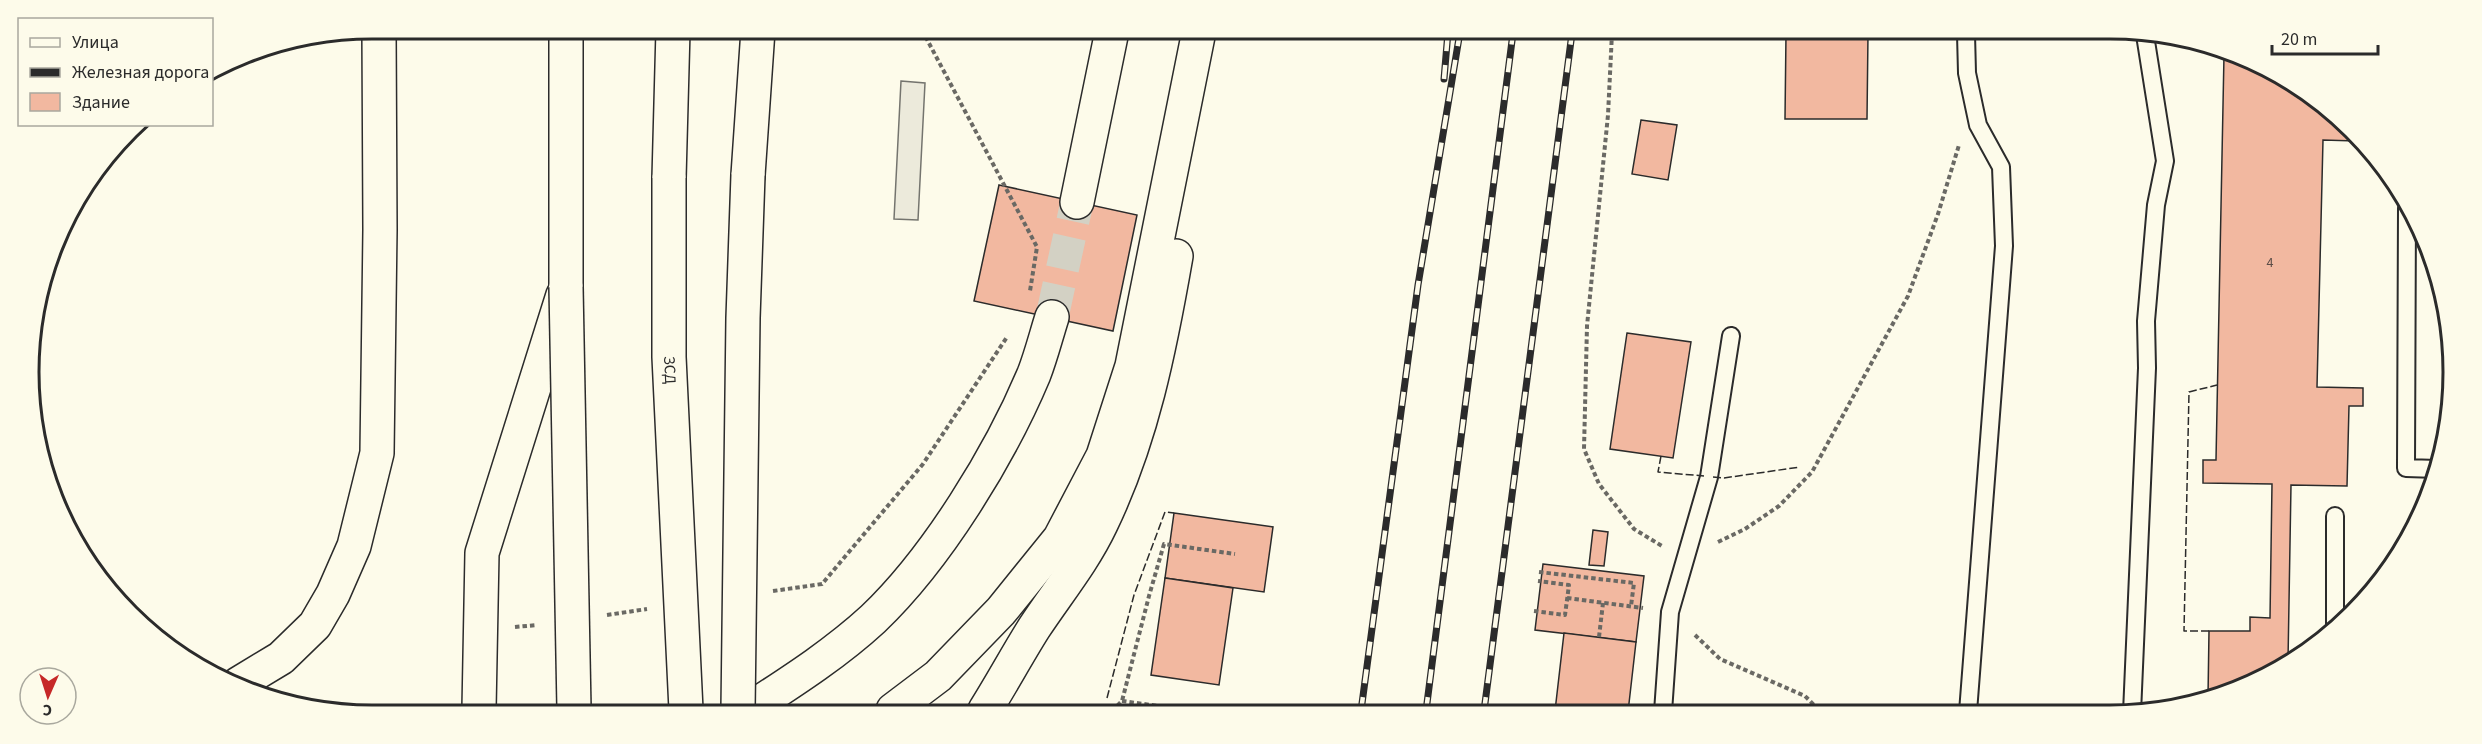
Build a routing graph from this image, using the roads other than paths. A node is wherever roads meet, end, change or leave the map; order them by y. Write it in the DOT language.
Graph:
graph roads {
  1 [pos="379,39"];
  2 [pos="566,39"];
  3 [pos="673,39"];
  4 [pos="757,39"];
  5 [pos="1110,39"];
  6 [pos="1198,39"];
  7 [pos="1213,39"];
  8 [pos="1966,39"];
  9 [pos="2146,41"];
  10 [pos="1077,202"];
  11 [pos="2407,221"];
  12 [pos="566,287"];
  13 [pos="1040,308"];
  14 [pos="1731,336"];
  15 [pos="2428,469"];
  16 [pos="2335,516"];
  17 [pos="2335,617"];
  18 [pos="245,680"];
  19 [pos="2132,704"];
  20 [pos="479,705"];
  21 [pos="574,705"];
  22 [pos="686,705"];
  23 [pos="738,705"];
  24 [pos="756,705"];
  25 [pos="900,705"];
  26 [pos="988,705"];
  27 [pos="1663,705"];
  28 [pos="1969,705"];
  1 -- 18 [label="main road"];
  2 -- 12 [label="main road"];
  3 -- 22 [label="main road, ЗСД, bridge"];
  4 -- 23 [label="main road, bridge"];
  5 -- 10 [label="main road"];
  6 -- 25 [label="main road"];
  7 -- 26 [label="main road"];
  8 -- 28 [label="lane"];
  9 -- 19 [label="lane"];
  11 -- 15 [label="lane"];
  12 -- 20 [label="main road"];
  12 -- 21 [label="main road, bridge"];
  13 -- 24 [label="main road"];
  14 -- 27 [label="lane"];
  16 -- 17 [label="lane"];
}
